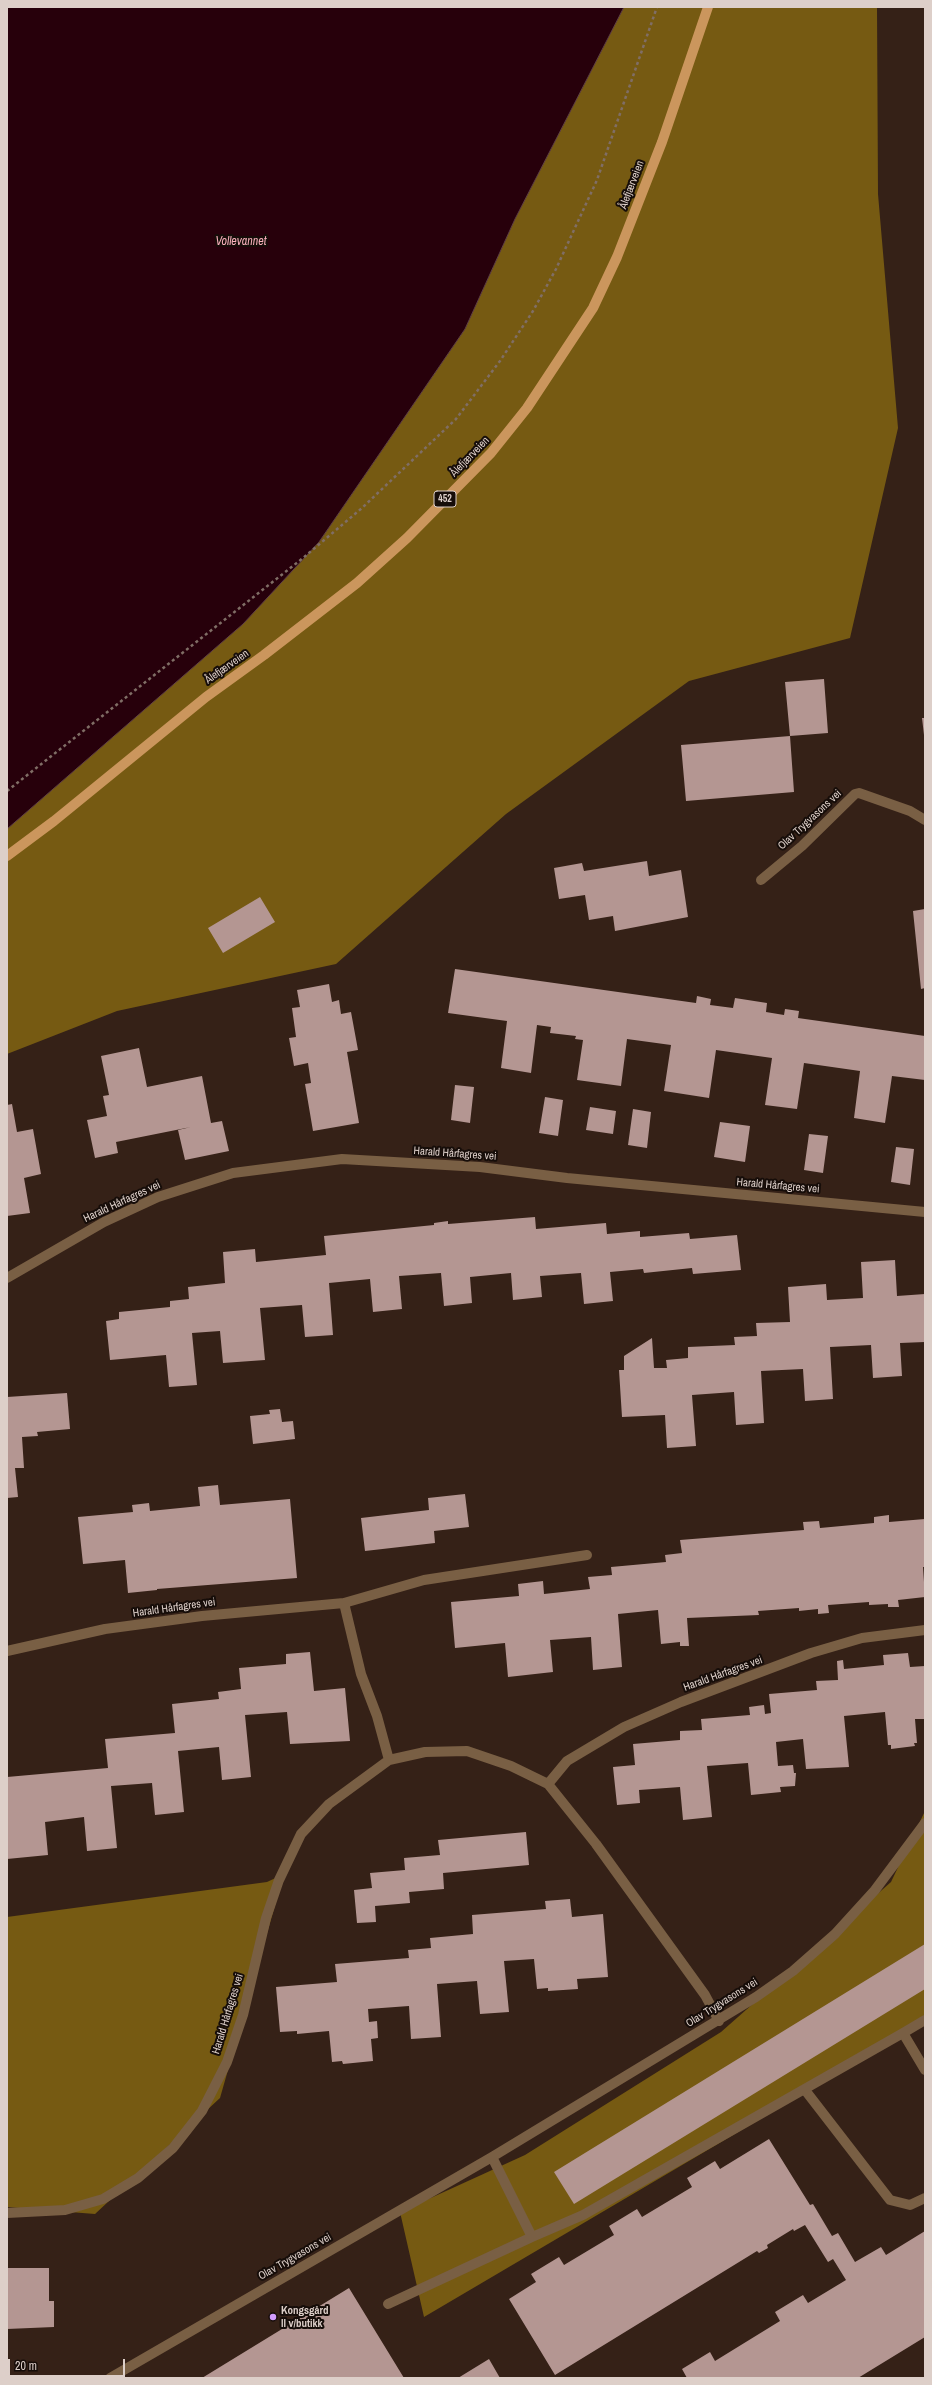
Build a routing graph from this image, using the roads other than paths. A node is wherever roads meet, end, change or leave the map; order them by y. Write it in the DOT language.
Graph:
graph roads {
  1 [pos="708,7"];
  2 [pos="925,820"];
  3 [pos="7,856"];
  4 [pos="761,880"];
  5 [pos="925,1212"];
  6 [pos="7,1278"];
  7 [pos="587,1555"];
  8 [pos="344,1603"];
  9 [pos="925,1630"];
  10 [pos="8,1650"];
  11 [pos="389,1760"];
  12 [pos="548,1784"];
  13 [pos="925,1823"];
  14 [pos="719,2020"];
  15 [pos="925,2020"];
  16 [pos="903,2033"];
  17 [pos="925,2070"];
  18 [pos="804,2090"];
  19 [pos="492,2158"];
  20 [pos="925,2198"];
  21 [pos="7,2213"];
  22 [pos="532,2237"];
  23 [pos="388,2304"];
  24 [pos="110,2378"];
  1 -- 3 [label="main road, Ålefjærveien / 452"];
  2 -- 4 [label="street, Olav Trygvasons vei"];
  5 -- 6 [label="street, Harald Hårfagres vei"];
  7 -- 8 [label="street, Harald Hårfagres vei"];
  8 -- 10 [label="street, Harald Hårfagres vei"];
  8 -- 11 [label="street"];
  9 -- 12 [label="street, Harald Hårfagres vei"];
  11 -- 12 [label="street, Harald Hårfagres vei"];
  11 -- 21 [label="street, Harald Hårfagres vei"];
  12 -- 14 [label="street, Harald Hårfagres vei"];
  13 -- 14 [label="street, Olav Trygvasons vei"];
  14 -- 19 [label="street, Olav Trygvasons vei"];
  15 -- 16 [label="street"];
  16 -- 17 [label="street"];
  16 -- 18 [label="street"];
  18 -- 20 [label="street"];
  18 -- 22 [label="street"];
  19 -- 22 [label="street"];
  19 -- 24 [label="street, Olav Trygvasons vei"];
  22 -- 23 [label="street"];
}
